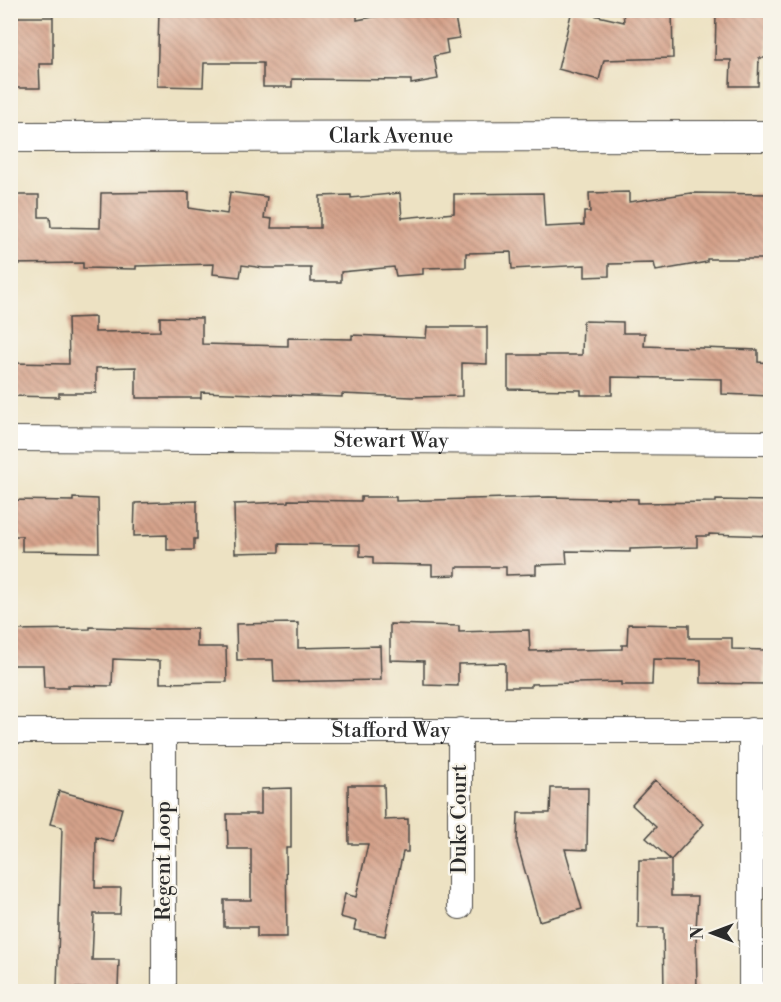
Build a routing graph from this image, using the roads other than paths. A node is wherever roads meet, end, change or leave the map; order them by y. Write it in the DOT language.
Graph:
graph roads {
  1 [pos="771,136"];
  2 [pos="10,137"];
  3 [pos="10,439"];
  4 [pos="771,443"];
  5 [pos="460,730"];
  6 [pos="761,730"];
  7 [pos="10,731"];
  8 [pos="164,731"];
  9 [pos="460,907"];
  10 [pos="164,992"];
  11 [pos="751,992"];
  1 -- 2 [label="street, Clark Avenue"];
  3 -- 4 [label="street, Stewart Way"];
  5 -- 6 [label="street, Stafford Way"];
  5 -- 8 [label="street, Stafford Way"];
  5 -- 9 [label="street, Duke Court"];
  6 -- 11 [label="street"];
  7 -- 8 [label="street, Stafford Way"];
  8 -- 10 [label="street, Regent Loop"];
}
